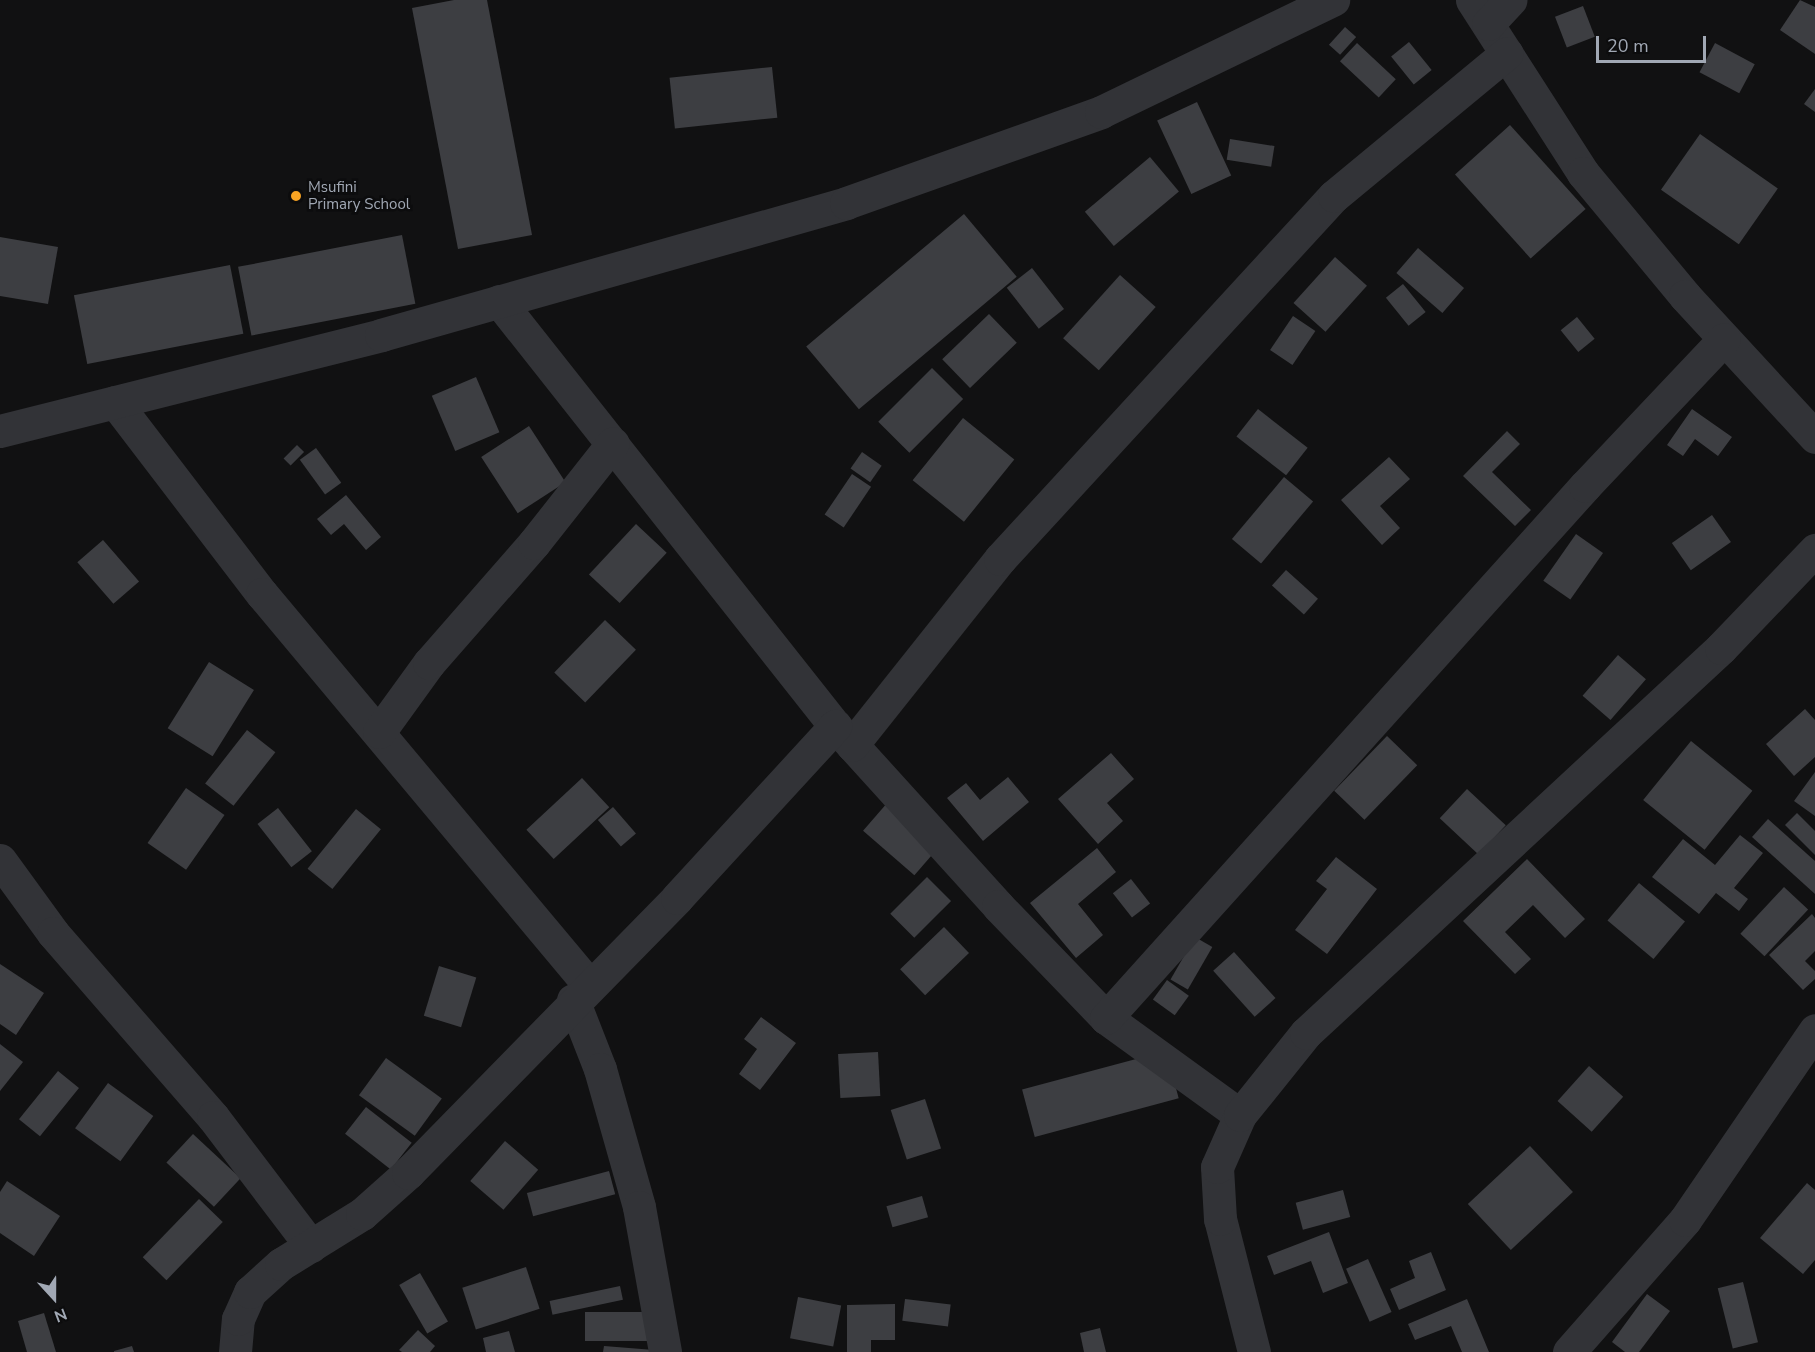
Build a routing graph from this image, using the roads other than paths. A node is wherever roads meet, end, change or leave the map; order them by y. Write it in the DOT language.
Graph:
graph roads {
  1 [pos="1334,0"];
  2 [pos="1510,0"];
  3 [pos="1480,12"];
  4 [pos="1507,54"];
  5 [pos="499,301"];
  6 [pos="1724,339"];
  7 [pos="115,402"];
  8 [pos="0,431"];
  9 [pos="1815,437"];
  10 [pos="613,442"];
  11 [pos="1815,550"];
  12 [pos="379,732"];
  13 [pos="843,735"];
  14 [pos="0,860"];
  15 [pos="581,992"];
  16 [pos="1106,1018"];
  17 [pos="1815,1030"];
  18 [pos="1240,1115"];
  19 [pos="311,1246"];
  20 [pos="235,1352"];
  21 [pos="665,1352"];
  22 [pos="1254,1352"];
  23 [pos="1569,1352"];
  1 -- 5 [label="street"];
  2 -- 3 [label="street"];
  3 -- 4 [label="street"];
  4 -- 6 [label="street"];
  4 -- 13 [label="street"];
  5 -- 7 [label="street"];
  5 -- 10 [label="street"];
  6 -- 9 [label="street"];
  6 -- 16 [label="street"];
  7 -- 8 [label="street"];
  7 -- 12 [label="street"];
  10 -- 12 [label="street"];
  10 -- 13 [label="street"];
  11 -- 18 [label="street"];
  12 -- 15 [label="street"];
  13 -- 15 [label="street"];
  13 -- 16 [label="street"];
  14 -- 19 [label="street"];
  15 -- 19 [label="street"];
  15 -- 21 [label="street"];
  16 -- 18 [label="street"];
  17 -- 23 [label="street"];
  18 -- 22 [label="street"];
  19 -- 20 [label="street"];
}
